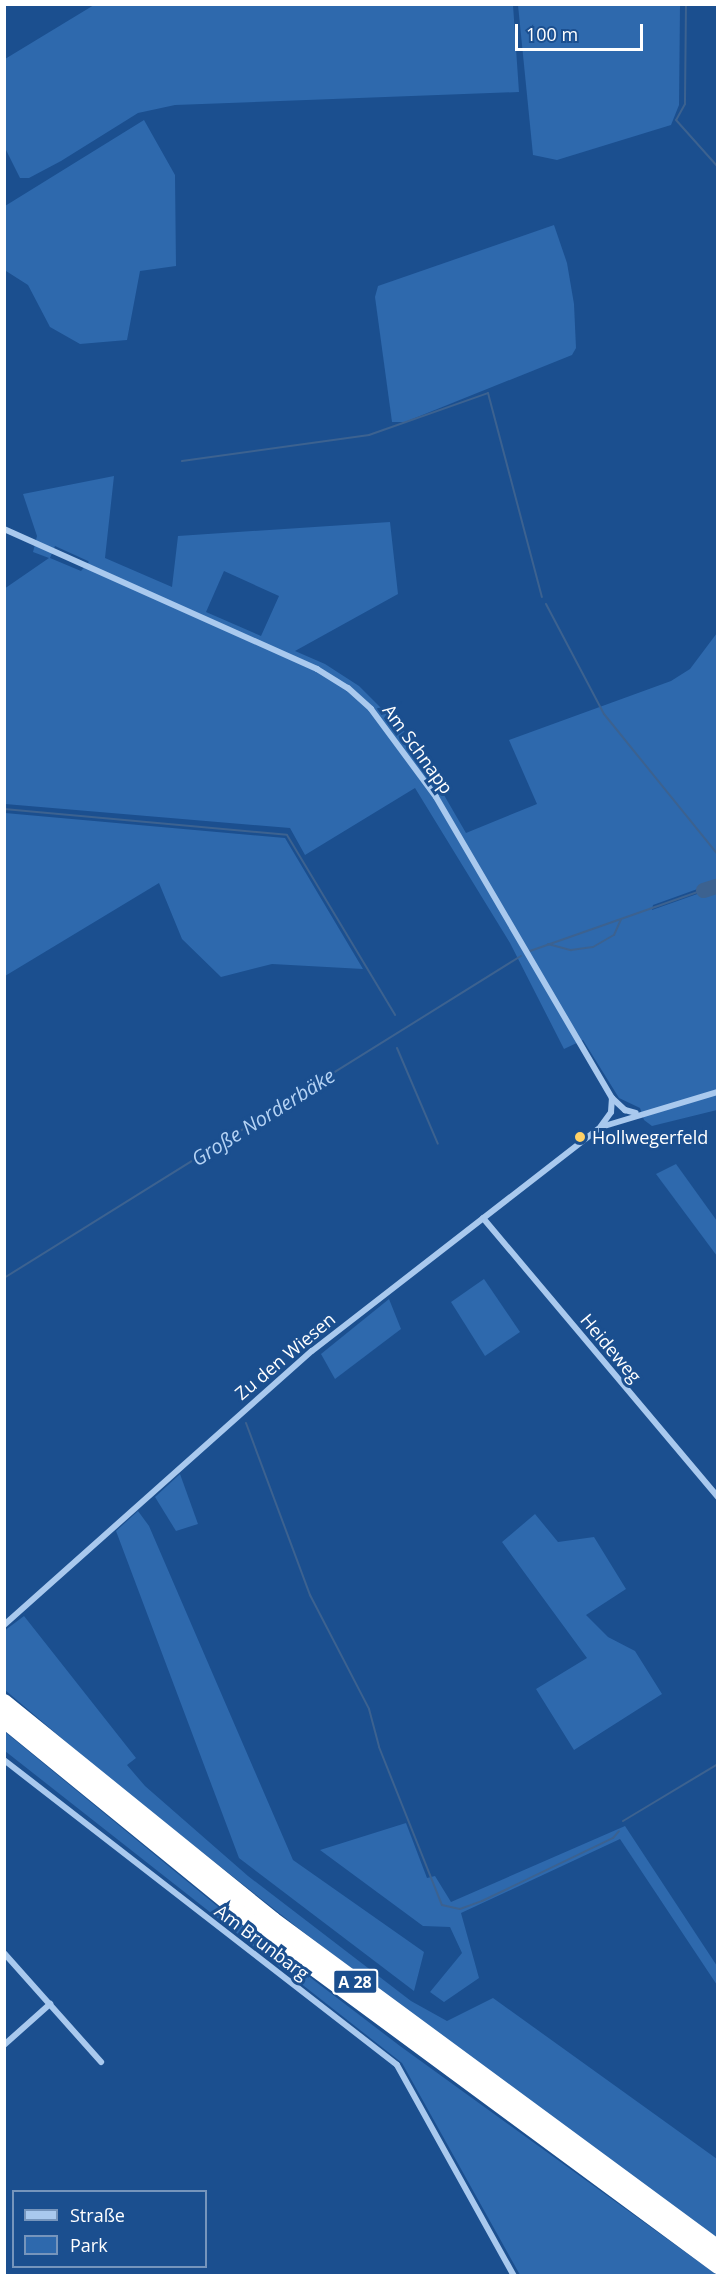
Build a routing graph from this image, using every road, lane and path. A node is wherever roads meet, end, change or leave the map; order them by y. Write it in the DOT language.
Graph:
graph roads {
  1 [pos="4,529"];
  2 [pos="717,1092"];
  3 [pos="612,1098"];
  4 [pos="637,1113"];
  5 [pos="601,1127"];
  6 [pos="483,1218"];
  7 [pos="717,1497"];
  8 [pos="4,1625"];
  9 [pos="4,1702"];
  10 [pos="4,1720"];
  11 [pos="4,1760"];
  12 [pos="4,1953"];
  13 [pos="50,2004"];
  14 [pos="4,2045"];
  15 [pos="101,2062"];
  16 [pos="717,2248"];
  17 [pos="717,2265"];
  18 [pos="514,2276"];
  1 -- 3 [label="street, Am Schnapp"];
  2 -- 4 [label="street"];
  3 -- 4 [label="street, Am Schnapp"];
  3 -- 5 [label="street"];
  4 -- 5 [label="street"];
  5 -- 6 [label="street, Zu den Wiesen"];
  6 -- 7 [label="street, Heideweg"];
  6 -- 8 [label="street, Zu den Wiesen"];
  9 -- 16 [label="highway, A 28"];
  10 -- 17 [label="highway, A 28"];
  11 -- 18 [label="street, Am Brunbarg"];
  12 -- 13 [label="street"];
  13 -- 14 [label="street"];
  13 -- 15 [label="street"];
}
